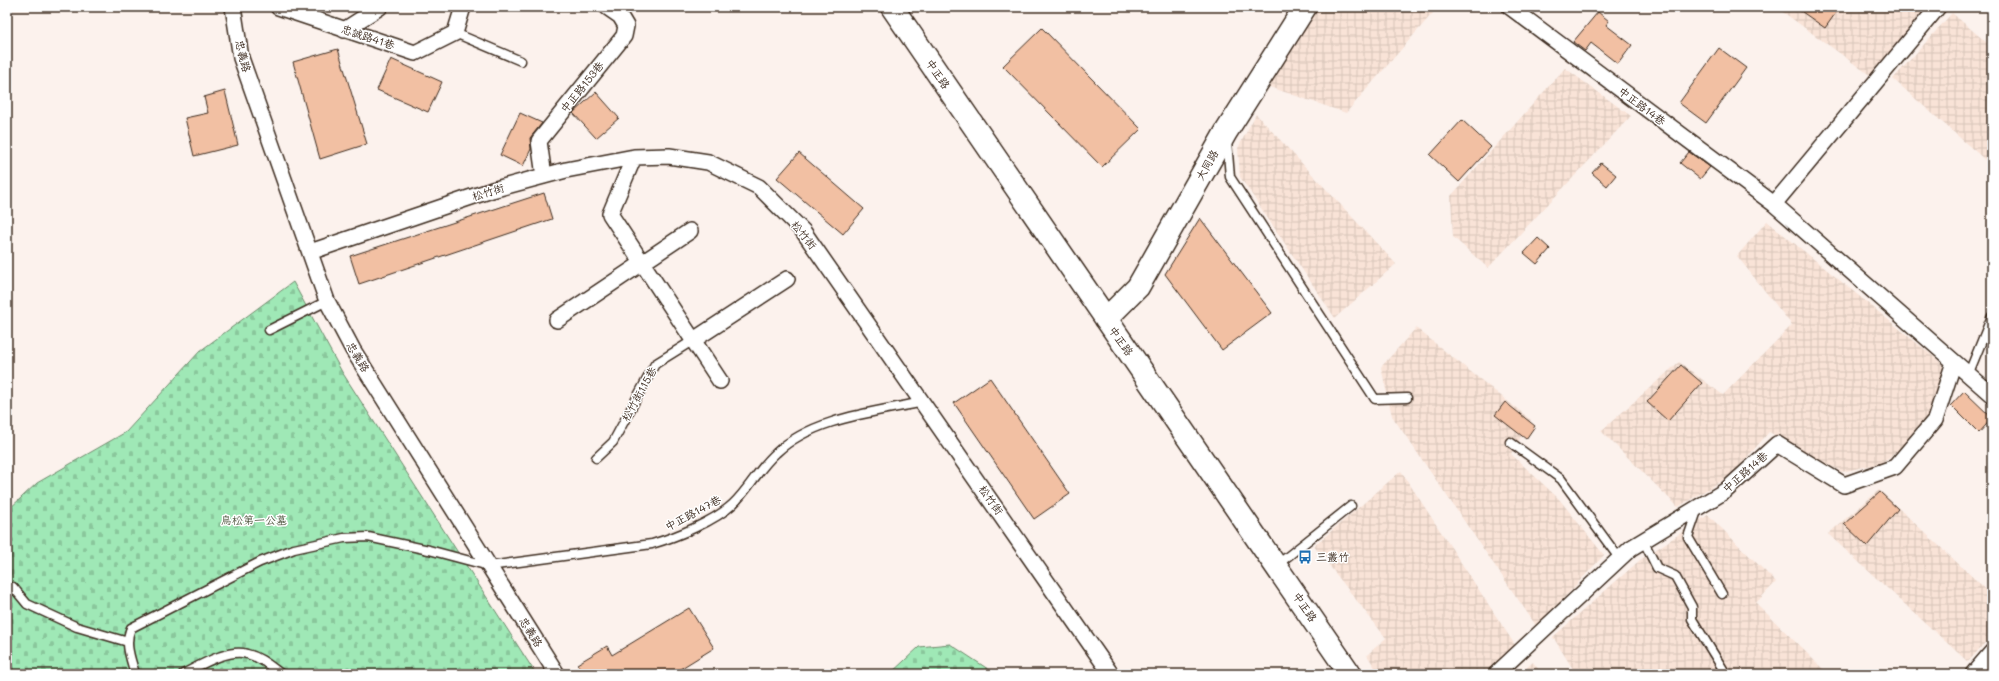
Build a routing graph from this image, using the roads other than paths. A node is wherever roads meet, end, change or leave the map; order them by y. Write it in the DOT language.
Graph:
graph roads {
  1 [pos="233,7"];
  2 [pos="278,7"];
  3 [pos="380,7"];
  4 [pos="463,7"];
  5 [pos="607,7"];
  6 [pos="892,7"];
  7 [pos="1305,7"];
  8 [pos="1510,7"];
  9 [pos="1938,7"];
  10 [pos="344,30"];
  11 [pos="455,33"];
  12 [pos="521,61"];
  13 [pos="1226,132"];
  14 [pos="634,157"];
  15 [pos="544,176"];
  16 [pos="1774,204"];
  17 [pos="690,231"];
  18 [pos="310,252"];
  19 [pos="642,264"];
  20 [pos="787,279"];
  21 [pos="327,301"];
  22 [pos="1992,316"];
  23 [pos="1106,319"];
  24 [pos="557,320"];
  25 [pos="269,330"];
  26 [pos="692,341"];
  27 [pos="1954,362"];
  28 [pos="1968,375"];
  29 [pos="720,381"];
  30 [pos="1990,389"];
  31 [pos="1407,398"];
  32 [pos="923,402"];
  33 [pos="1510,442"];
  34 [pos="596,458"];
  35 [pos="1351,506"];
  36 [pos="1698,507"];
  37 [pos="1643,540"];
  38 [pos="1619,558"];
  39 [pos="1276,565"];
  40 [pos="489,566"];
  41 [pos="13,587"];
  42 [pos="1722,594"];
  43 [pos="128,642"];
  44 [pos="1992,652"];
  45 [pos="135,674"];
  46 [pos="183,674"];
  47 [pos="281,674"];
  48 [pos="557,674"];
  49 [pos="1111,674"];
  50 [pos="1350,674"];
  51 [pos="1496,674"];
  52 [pos="1726,674"];
  53 [pos="1973,674"];
  1 -- 18 [label="street, 忠義路"];
  2 -- 10 [label="street, 忠誠路41巷"];
  3 -- 10 [label="street"];
  4 -- 11 [label="street"];
  5 -- 15 [label="street, 中正路153巷"];
  6 -- 23 [label="main road, 中正路"];
  7 -- 13 [label="main road, 大同路"];
  8 -- 16 [label="street, 中正路14巷"];
  9 -- 16 [label="street"];
  10 -- 11 [label="street, 忠誠路41巷"];
  11 -- 12 [label="lane"];
  13 -- 23 [label="main road, 大同路"];
  13 -- 31 [label="lane"];
  14 -- 15 [label="street, 松竹街"];
  14 -- 19 [label="street"];
  14 -- 32 [label="street, 松竹街"];
  15 -- 18 [label="street, 松竹街"];
  16 -- 27 [label="street, 中正路14巷"];
  17 -- 19 [label="street"];
  18 -- 21 [label="street, 忠義路"];
  19 -- 24 [label="street"];
  19 -- 26 [label="street"];
  20 -- 26 [label="street, 松竹街115巷"];
  21 -- 25 [label="lane"];
  21 -- 40 [label="street, 忠義路"];
  22 -- 28 [label="lane"];
  23 -- 39 [label="main road, 中正路"];
  26 -- 29 [label="street"];
  26 -- 34 [label="lane, 松竹街115巷"];
  27 -- 28 [label="street, 中正路14巷"];
  27 -- 36 [label="street, 中正路14巷"];
  28 -- 30 [label="street, 中正路14巷"];
  32 -- 40 [label="lane, 中正路147巷"];
  32 -- 49 [label="street, 松竹街"];
  33 -- 38 [label="lane"];
  35 -- 39 [label="lane"];
  36 -- 37 [label="street, 中正路14巷"];
  36 -- 42 [label="lane"];
  37 -- 38 [label="street, 中正路14巷"];
  37 -- 52 [label="lane"];
  38 -- 51 [label="street, 中正路14巷"];
  39 -- 50 [label="main road, 中正路"];
  40 -- 43 [label="lane"];
  40 -- 48 [label="street, 忠義路"];
  41 -- 43 [label="lane"];
  43 -- 45 [label="lane"];
  44 -- 53 [label="street"];
  46 -- 47 [label="lane"];
}
